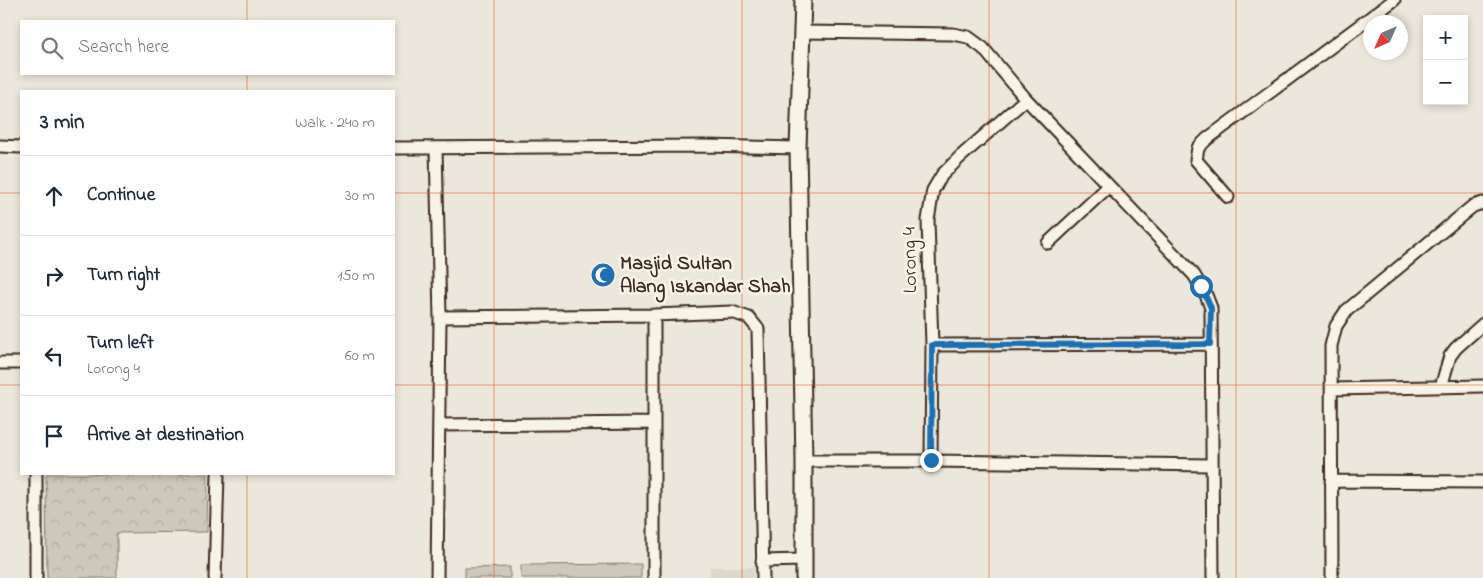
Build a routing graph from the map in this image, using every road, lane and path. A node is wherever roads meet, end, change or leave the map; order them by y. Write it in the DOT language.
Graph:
graph roads {
  1 [pos="803,0"];
  2 [pos="1394,0"];
  3 [pos="802,32"];
  4 [pos="1026,99"];
  5 [pos="0,146"];
  6 [pos="20,146"];
  7 [pos="395,148"];
  8 [pos="436,148"];
  9 [pos="798,148"];
  10 [pos="1109,186"];
  11 [pos="1228,197"];
  12 [pos="1483,203"];
  13 [pos="1048,243"];
  14 [pos="654,315"];
  15 [pos="440,317"];
  16 [pos="1483,324"];
  17 [pos="1210,344"];
  18 [pos="932,345"];
  19 [pos="0,363"];
  20 [pos="20,363"];
  21 [pos="1483,386"];
  22 [pos="1441,387"];
  23 [pos="1332,389"];
  24 [pos="653,423"];
  25 [pos="439,425"];
  26 [pos="931,460"];
  27 [pos="804,461"];
  28 [pos="1211,465"];
  29 [pos="36,475"];
  30 [pos="218,475"];
  31 [pos="1331,481"];
  32 [pos="1483,482"];
  33 [pos="804,560"];
  34 [pos="762,561"];
  35 [pos="36,578"];
  36 [pos="216,578"];
  37 [pos="436,578"];
  38 [pos="654,578"];
  39 [pos="762,578"];
  40 [pos="804,578"];
  41 [pos="1213,578"];
  42 [pos="1332,578"];
  1 -- 3 [label="street"];
  2 -- 11 [label="street"];
  3 -- 4 [label="street"];
  3 -- 9 [label="street"];
  4 -- 10 [label="street"];
  4 -- 18 [label="street, Lorong 4"];
  5 -- 6 [label="street"];
  7 -- 8 [label="street"];
  8 -- 9 [label="street"];
  8 -- 15 [label="street"];
  9 -- 27 [label="street"];
  10 -- 13 [label="street"];
  10 -- 17 [label="street"];
  12 -- 23 [label="street"];
  14 -- 15 [label="street"];
  14 -- 24 [label="street"];
  14 -- 34 [label="street"];
  15 -- 25 [label="street"];
  16 -- 22 [label="street"];
  17 -- 18 [label="street"];
  17 -- 28 [label="street"];
  18 -- 26 [label="street, Lorong 4"];
  19 -- 20 [label="street"];
  21 -- 22 [label="street"];
  22 -- 23 [label="street"];
  23 -- 31 [label="street"];
  24 -- 25 [label="street"];
  24 -- 38 [label="street"];
  25 -- 37 [label="street"];
  26 -- 27 [label="street"];
  26 -- 28 [label="street"];
  27 -- 33 [label="street"];
  28 -- 41 [label="street"];
  29 -- 35 [label="street"];
  30 -- 36 [label="street"];
  31 -- 32 [label="street"];
  31 -- 42 [label="street"];
  33 -- 34 [label="street"];
  33 -- 40 [label="street"];
  34 -- 39 [label="street"];
}
